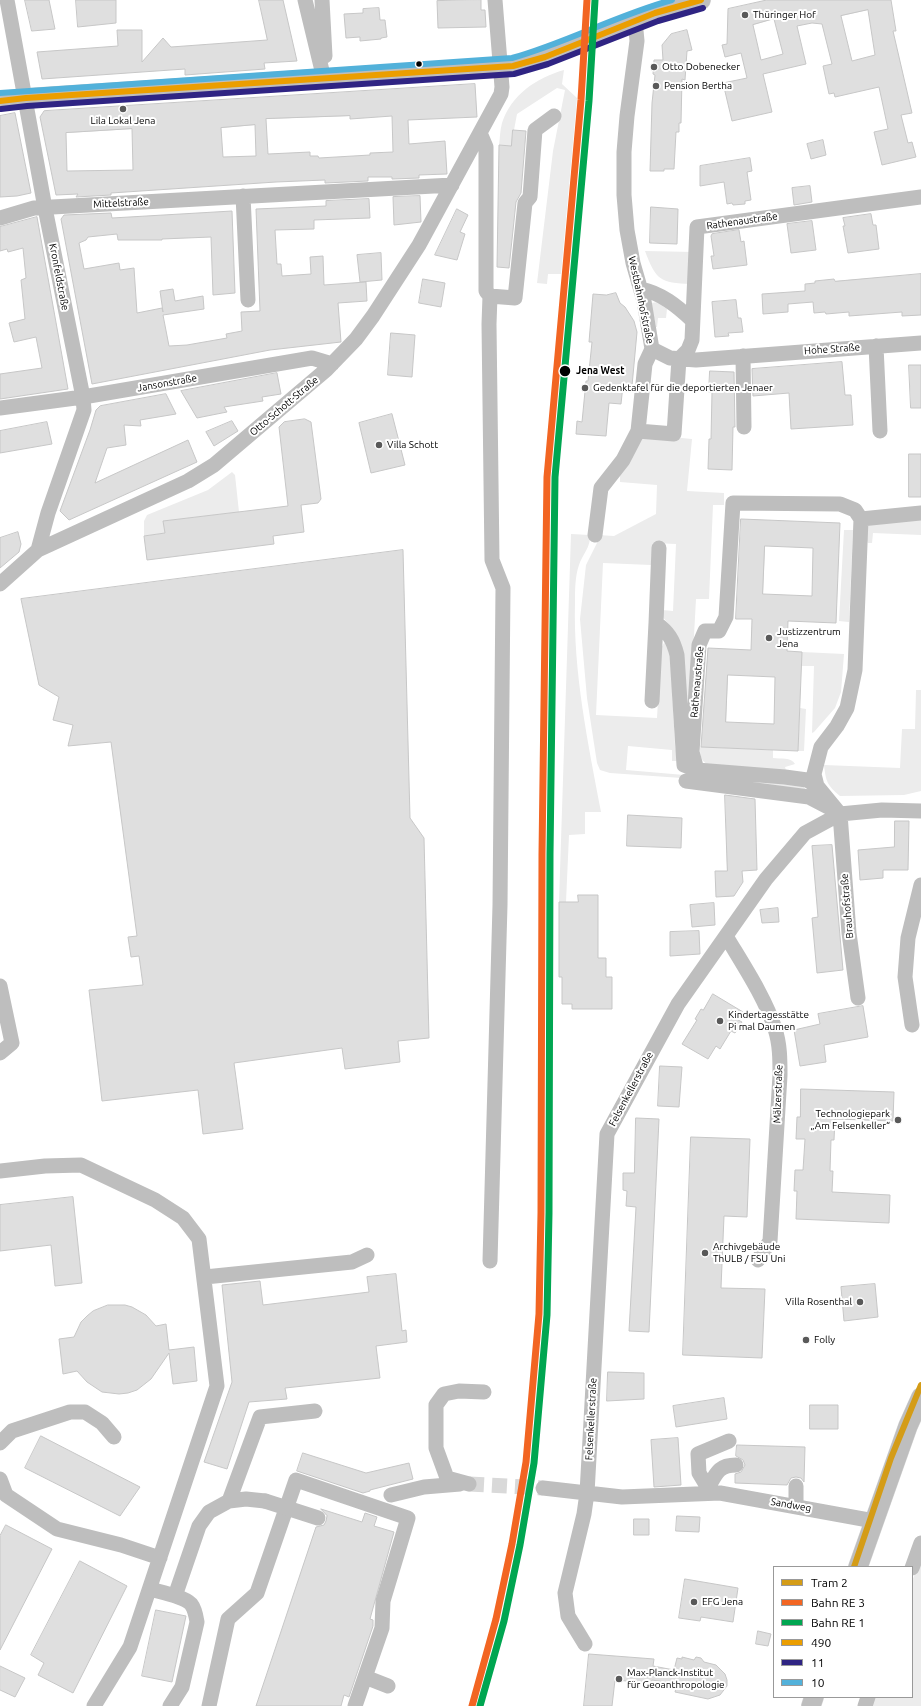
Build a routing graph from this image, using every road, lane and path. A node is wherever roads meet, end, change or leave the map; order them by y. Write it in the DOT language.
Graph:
graph roads {
  1 [pos="7,0"];
  2 [pos="305,0"];
  3 [pos="322,0"];
  4 [pos="495,0"];
  5 [pos="701,0"];
  6 [pos="635,20"];
  7 [pos="501,67"];
  8 [pos="324,79"];
  9 [pos="26,98"];
  10 [pos="0,101"];
  11 [pos="554,116"];
  12 [pos="480,133"];
  13 [pos="452,185"];
  14 [pos="243,196"];
  15 [pos="921,197"];
  16 [pos="46,208"];
  17 [pos="0,218"];
  18 [pos="641,289"];
  19 [pos="490,296"];
  20 [pos="248,300"];
  21 [pos="692,320"];
  22 [pos="921,343"];
  23 [pos="876,346"];
  24 [pos="652,349"];
  25 [pos="742,356"];
  26 [pos="680,359"];
  27 [pos="332,364"];
  28 [pos="83,397"];
  29 [pos="0,408"];
  30 [pos="744,427"];
  31 [pos="638,431"];
  32 [pos="880,431"];
  33 [pos="921,513"];
  34 [pos="861,519"];
  35 [pos="595,535"];
  36 [pos="659,548"];
  37 [pos="38,550"];
  38 [pos="0,584"];
  39 [pos="656,623"];
  40 [pos="652,701"];
  41 [pos="697,770"];
  42 [pos="686,781"];
  43 [pos="817,786"];
  44 [pos="921,811"];
  45 [pos="840,814"];
  46 [pos="921,885"];
  47 [pos="726,936"];
  48 [pos="0,986"];
  49 [pos="858,998"];
  50 [pos="912,1025"];
  51 [pos="0,1053"];
  52 [pos="0,1171"];
  53 [pos="367,1255"];
  54 [pos="758,1260"];
  55 [pos="490,1261"];
  56 [pos="205,1277"];
  57 [pos="484,1392"];
  58 [pos="921,1397"];
  59 [pos="315,1411"];
  60 [pos="114,1436"];
  61 [pos="729,1441"];
  62 [pos="0,1443"];
  63 [pos="736,1465"];
  64 [pos="0,1479"];
  65 [pos="796,1486"];
  66 [pos="543,1488"];
  67 [pos="709,1490"];
  68 [pos="587,1493"];
  69 [pos="391,1495"];
  70 [pos="229,1501"];
  71 [pos="796,1506"];
  72 [pos="318,1518"];
  73 [pos="874,1520"];
  74 [pos="921,1542"];
  75 [pos="160,1558"];
  76 [pos="858,1566"];
  77 [pos="913,1566"];
  78 [pos="150,1589"];
  79 [pos="175,1596"];
  80 [pos="585,1644"];
  81 [pos="365,1677"];
  82 [pos="388,1686"];
  83 [pos="94,1706"];
  84 [pos="170,1706"];
  85 [pos="209,1706"];
  86 [pos="355,1706"];
  1 -- 9 [label="street, Kronfeldstraße"];
  2 -- 8 [label="street"];
  3 -- 8 [label="street"];
  4 -- 7 [label="street, Otto-Schott-Straße"];
  5 -- 6 [label="main road"];
  6 -- 7 [label="main road"];
  6 -- 18 [label="street, Westbahnhofstraße"];
  7 -- 8 [label="main road"];
  7 -- 12 [label="street, Otto-Schott-Straße"];
  8 -- 9 [label="main road"];
  9 -- 10 [label="main road"];
  9 -- 16 [label="street, Kronfeldstraße"];
  11 -- 19 [label="street"];
  12 -- 13 [label="street, Otto-Schott-Straße"];
  12 -- 19 [label="street"];
  13 -- 14 [label="street, Mittelstraße"];
  13 -- 27 [label="street, Otto-Schott-Straße"];
  14 -- 16 [label="street, Mittelstraße"];
  14 -- 20 [label="street"];
  15 -- 21 [label="street, Rathenaustraße"];
  16 -- 17 [label="street, Mittelstraße"];
  16 -- 28 [label="street, Kronfeldstraße"];
  18 -- 21 [label="street"];
  18 -- 24 [label="street, Westbahnhofstraße"];
  19 -- 55 [label="street"];
  21 -- 26 [label="street, Rathenaustraße"];
  22 -- 23 [label="street, Hohe Straße"];
  23 -- 25 [label="street, Hohe Straße"];
  23 -- 32 [label="street"];
  24 -- 26 [label="street, Hohe Straße"];
  24 -- 31 [label="street"];
  25 -- 26 [label="street, Hohe Straße"];
  25 -- 30 [label="street"];
  26 -- 31 [label="street"];
  27 -- 28 [label="street, Jansonstraße"];
  27 -- 37 [label="street, Otto-Schott-Straße"];
  28 -- 29 [label="street, Jansonstraße"];
  28 -- 37 [label="street, Kronfeldstraße"];
  31 -- 35 [label="street"];
  33 -- 34 [label="street"];
  34 -- 41 [label="street, Rathenaustraße"];
  34 -- 43 [label="street"];
  36 -- 39 [label="street"];
  37 -- 38 [label="street, Otto-Schott-Straße"];
  39 -- 40 [label="street"];
  39 -- 41 [label="street"];
  41 -- 43 [label="street"];
  42 -- 45 [label="street"];
  43 -- 45 [label="street"];
  44 -- 45 [label="street, Felsenkellerstraße"];
  45 -- 47 [label="street, Felsenkellerstraße"];
  45 -- 49 [label="street, Brauhofstraße"];
  46 -- 50 [label="street"];
  47 -- 54 [label="street, Mälzerstraße"];
  47 -- 68 [label="street, Felsenkellerstraße"];
  48 -- 51 [label="street"];
  52 -- 56 [label="street"];
  53 -- 56 [label="street"];
  56 -- 75 [label="street"];
  57 -- 69 [label="street"];
  58 -- 73 [label="main road"];
  59 -- 70 [label="street"];
  60 -- 62 [label="street"];
  61 -- 67 [label="street"];
  63 -- 67 [label="street"];
  64 -- 75 [label="street"];
  65 -- 71 [label="street"];
  66 -- 68 [label="street, Sandweg"];
  67 -- 68 [label="street, Sandweg"];
  67 -- 71 [label="street, Sandweg"];
  68 -- 80 [label="street, Felsenkellerstraße"];
  70 -- 72 [label="street, bridge"];
  70 -- 79 [label="street"];
  71 -- 73 [label="street, Sandweg"];
  73 -- 76 [label="main road"];
  74 -- 77 [label="street"];
  75 -- 78 [label="street"];
  78 -- 79 [label="street"];
  78 -- 83 [label="street"];
  79 -- 84 [label="street"];
  81 -- 82 [label="street"];
  81 -- 85 [label="street"];
  81 -- 86 [label="street"];
}
